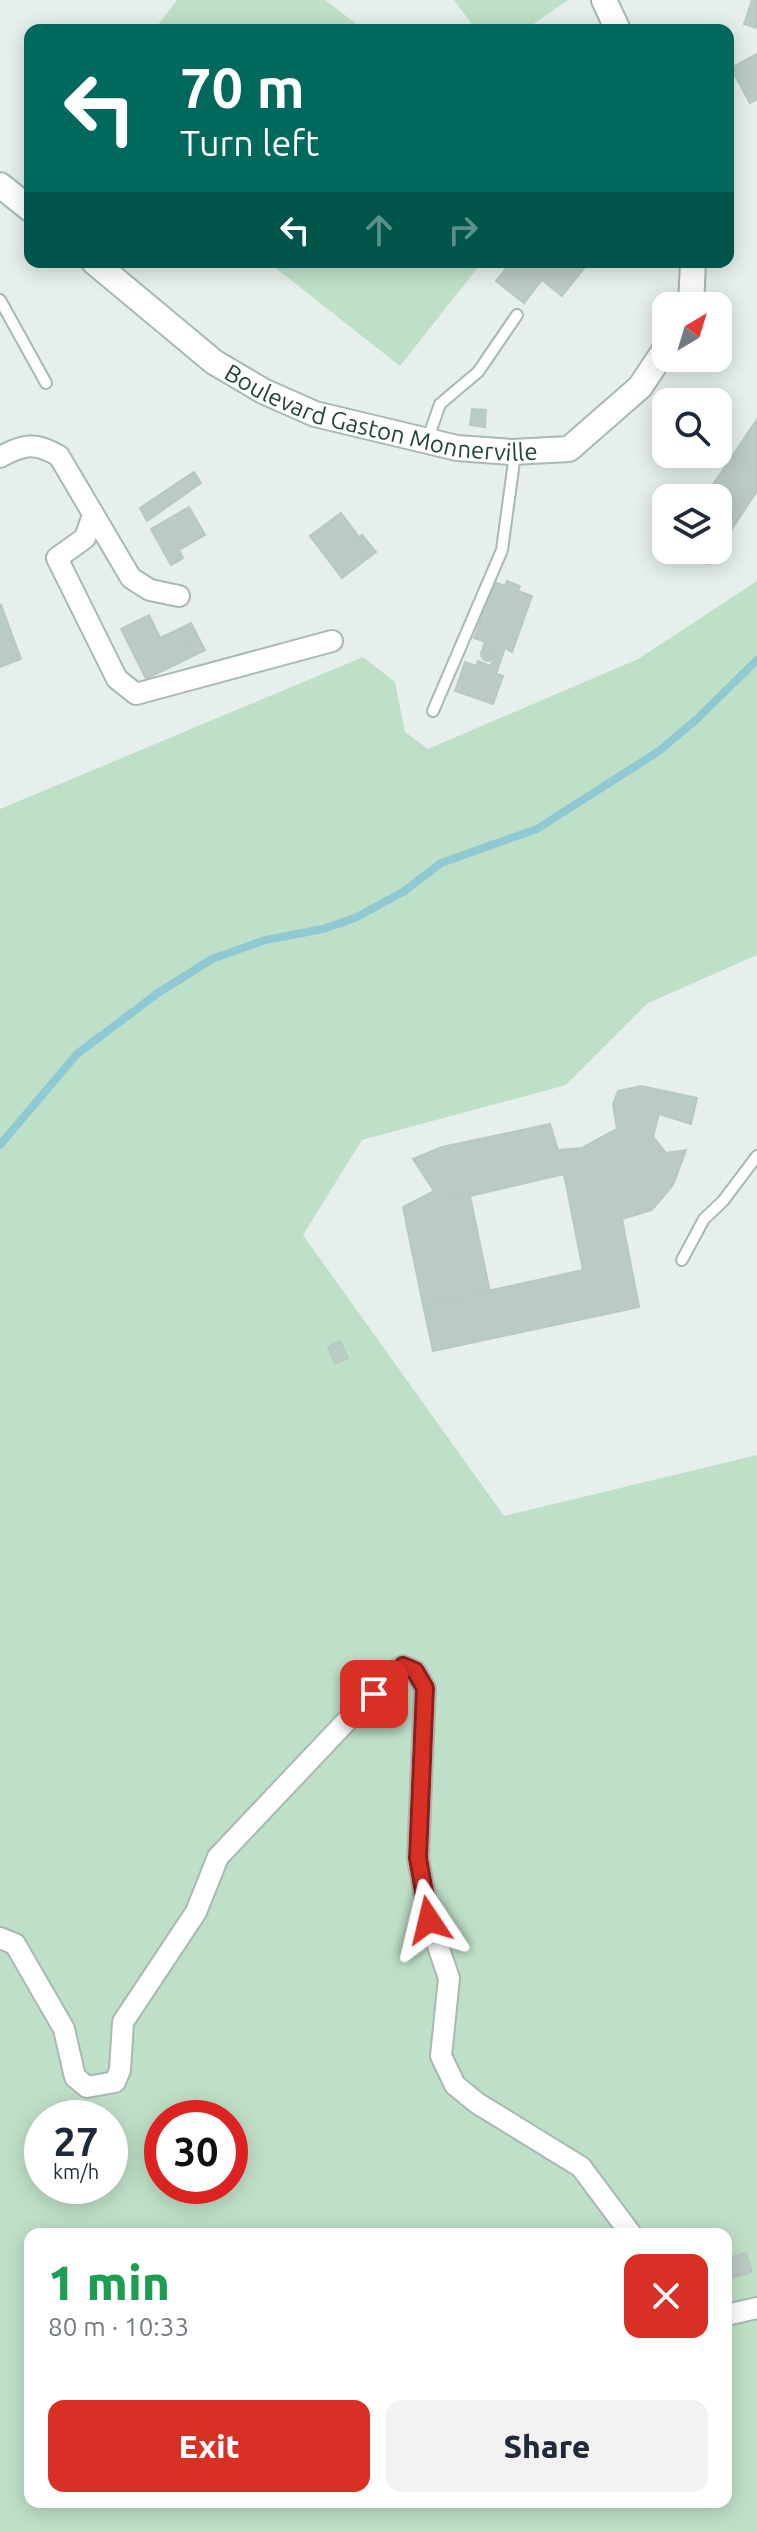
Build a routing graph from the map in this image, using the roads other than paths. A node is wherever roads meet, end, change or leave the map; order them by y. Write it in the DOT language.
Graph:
graph roads {
  1 [pos="604,0"];
  2 [pos="615,24"];
  3 [pos="0,185"];
  4 [pos="24,204"];
  5 [pos="101,268"];
  6 [pos="693,268"];
  7 [pos="692,292"];
  8 [pos="0,300"];
  9 [pos="517,315"];
  10 [pos="652,369"];
  11 [pos="46,383"];
  12 [pos="427,441"];
  13 [pos="515,452"];
  14 [pos="0,457"];
  15 [pos="93,515"];
  16 [pos="179,596"];
  17 [pos="332,641"];
  18 [pos="433,711"];
  19 [pos="757,1156"];
  20 [pos="682,1260"];
  21 [pos="0,1938"];
  22 [pos="627,2228"];
  23 [pos="757,2308"];
  24 [pos="732,2314"];
  1 -- 2 [label="street"];
  3 -- 4 [label="street"];
  5 -- 12 [label="street, Boulevard Gaston Monnerville"];
  6 -- 7 [label="street"];
  8 -- 11 [label="lane"];
  9 -- 12 [label="lane"];
  10 -- 13 [label="street, Boulevard Gaston Monnerville"];
  12 -- 13 [label="street, Boulevard Gaston Monnerville"];
  13 -- 18 [label="lane"];
  14 -- 15 [label="street"];
  15 -- 16 [label="street"];
  15 -- 17 [label="street"];
  19 -- 20 [label="lane"];
  21 -- 22 [label="street"];
  23 -- 24 [label="street"];
}
